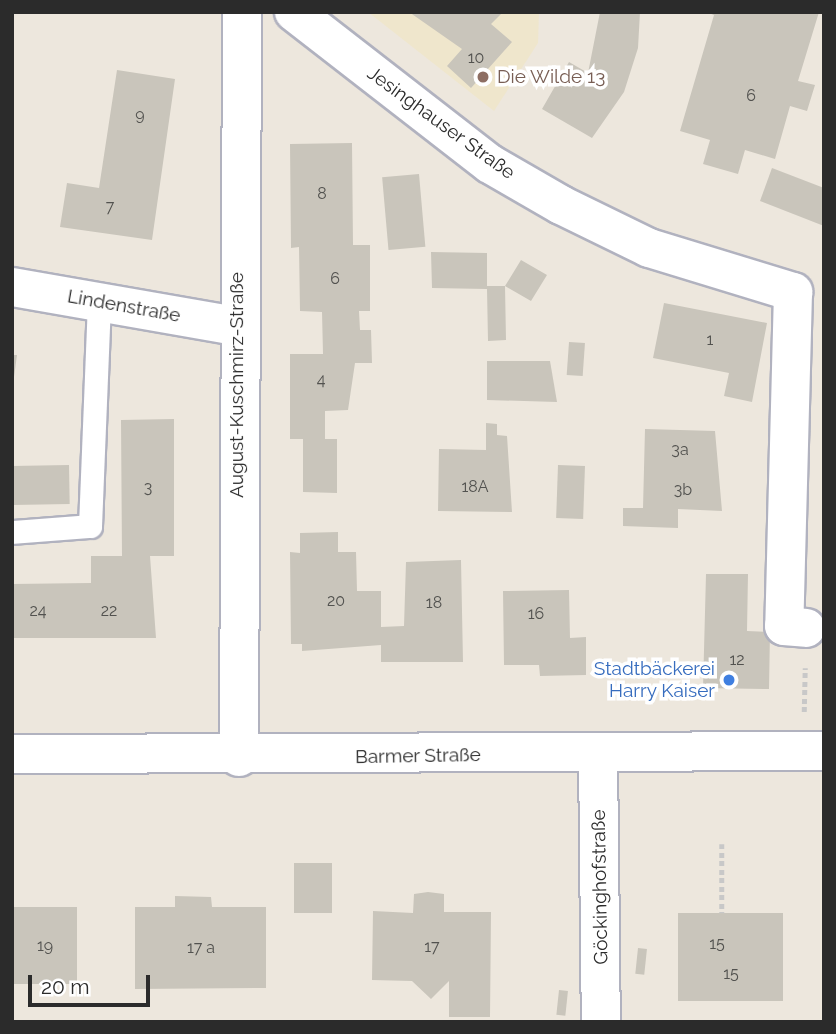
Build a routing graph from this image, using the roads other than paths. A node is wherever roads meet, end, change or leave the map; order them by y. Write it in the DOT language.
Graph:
graph roads {
  1 [pos="242,12"];
  2 [pos="294,12"];
  3 [pos="12,287"];
  4 [pos="808,293"];
  5 [pos="99,302"];
  6 [pos="236,326"];
  7 [pos="12,532"];
  8 [pos="806,628"];
  9 [pos="814,751"];
  10 [pos="598,752"];
  11 [pos="12,754"];
  12 [pos="239,757"];
  13 [pos="601,1022"];
  1 -- 6 [label="street, August-Kuschmirz-Straße"];
  2 -- 4 [label="street, Jesinghauser Straße"];
  3 -- 5 [label="street, Lindenstraße"];
  4 -- 8 [label="street, Jesinghauser Straße"];
  5 -- 6 [label="street, Lindenstraße"];
  5 -- 7 [label="lane"];
  6 -- 12 [label="street, August-Kuschmirz-Straße"];
  9 -- 10 [label="street, Barmer Straße"];
  10 -- 12 [label="street, Barmer Straße"];
  10 -- 13 [label="street, Göckinghofstraße"];
  11 -- 12 [label="street, Barmer Straße"];
}
